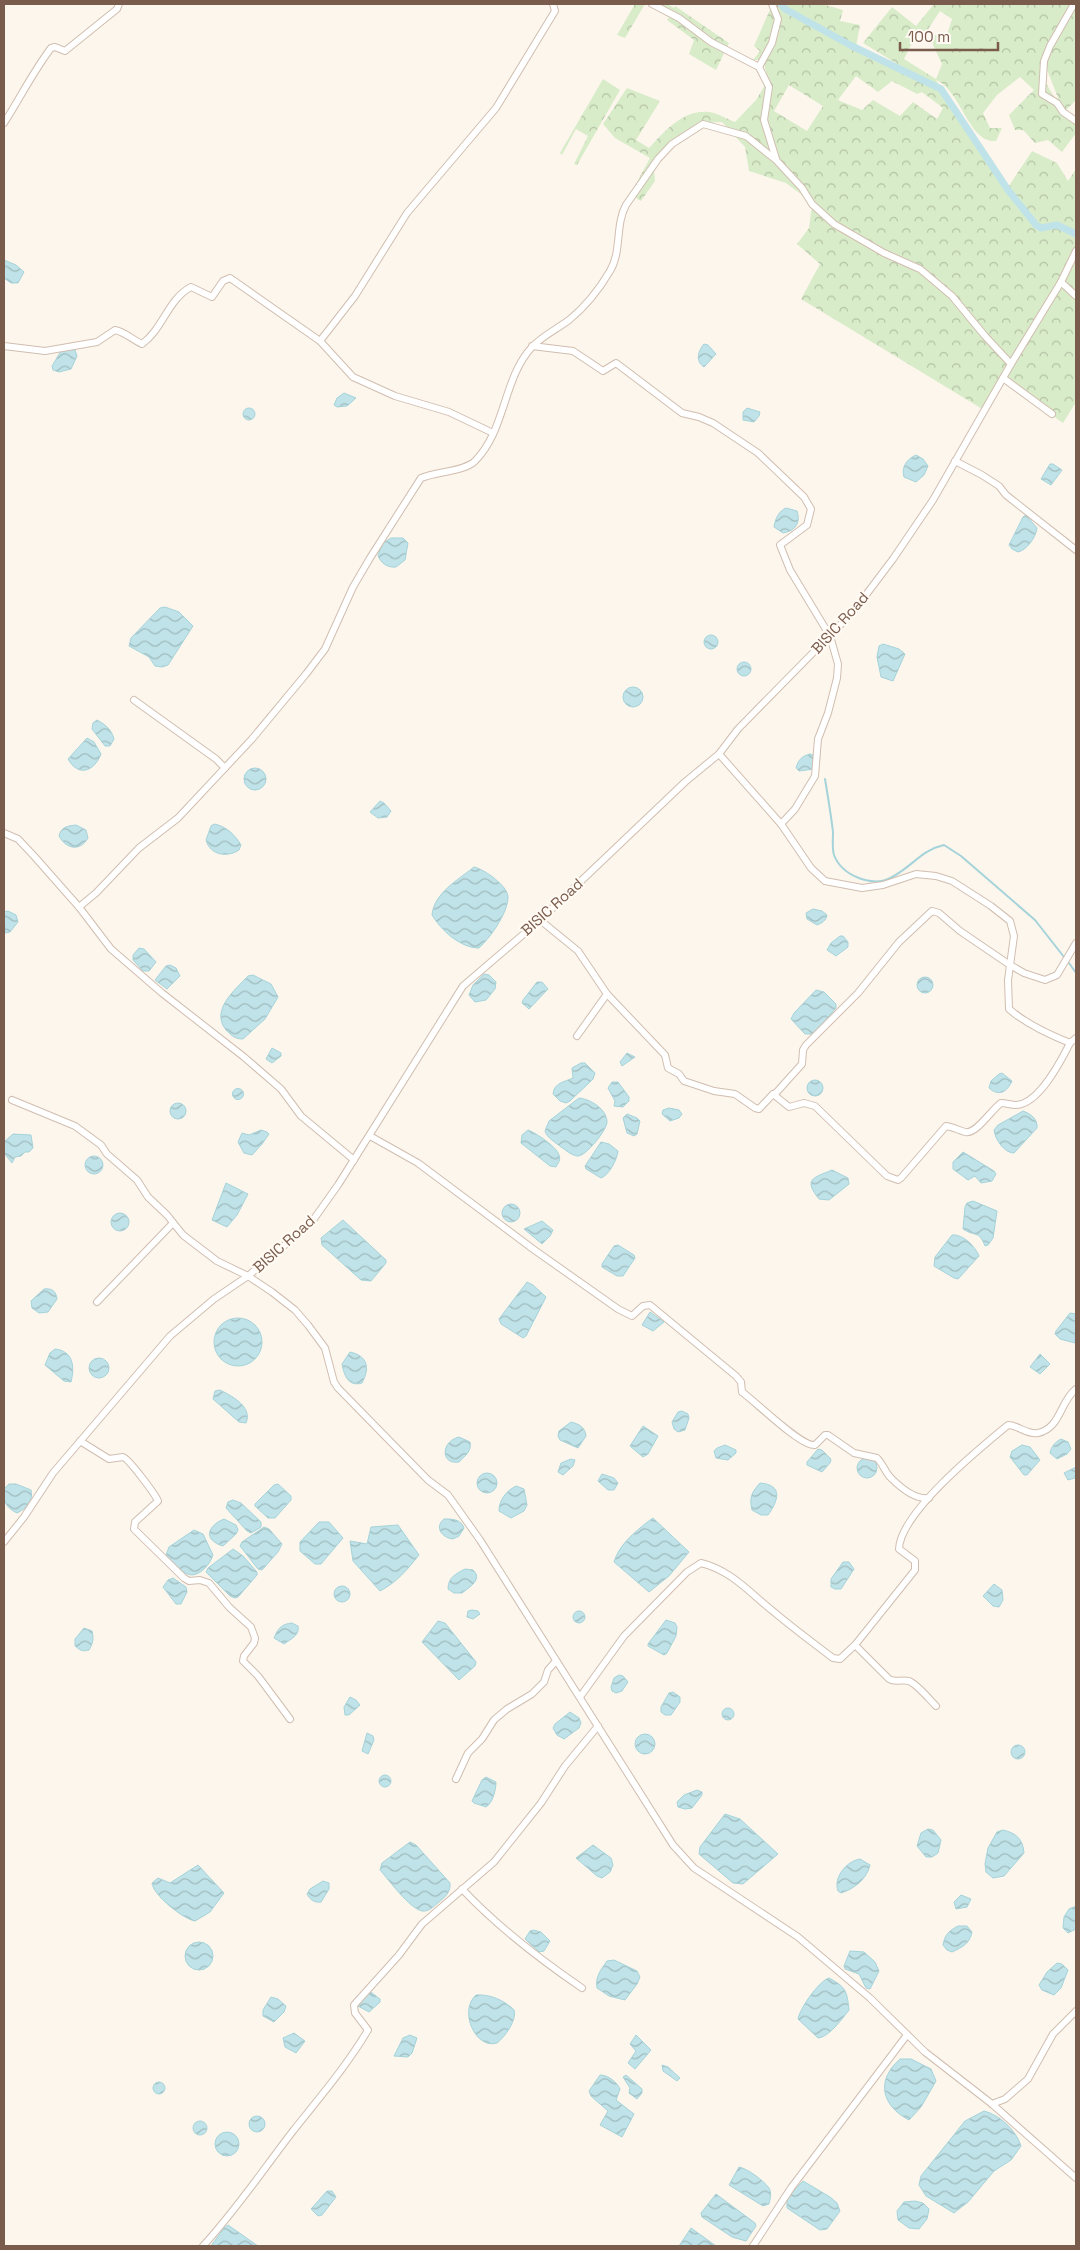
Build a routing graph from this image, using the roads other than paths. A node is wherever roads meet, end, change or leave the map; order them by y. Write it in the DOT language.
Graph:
graph roads {
  1 [pos="119,4"];
  2 [pos="553,4"];
  3 [pos="652,4"];
  4 [pos="772,4"];
  5 [pos="1074,4"];
  6 [pos="759,67"];
  7 [pos="1076,121"];
  8 [pos="4,123"];
  9 [pos="776,160"];
  10 [pos="1076,251"];
  11 [pos="1061,282"];
  12 [pos="1076,296"];
  13 [pos="320,341"];
  14 [pos="4,346"];
  15 [pos="532,346"];
  16 [pos="1011,364"];
  17 [pos="1003,378"];
  18 [pos="1052,414"];
  19 [pos="493,434"];
  20 [pos="954,461"];
  21 [pos="1076,550"];
  22 [pos="830,636"];
  23 [pos="134,700"];
  24 [pos="719,754"];
  25 [pos="225,768"];
  26 [pos="781,824"];
  27 [pos="4,832"];
  28 [pos="79,907"];
  29 [pos="540,920"];
  30 [pos="1076,943"];
  31 [pos="1010,965"];
  32 [pos="607,994"];
  33 [pos="577,1036"];
  34 [pos="1076,1038"];
  35 [pos="1070,1043"];
  36 [pos="775,1094"];
  37 [pos="12,1100"];
  38 [pos="370,1136"];
  39 [pos="354,1160"];
  40 [pos="173,1223"];
  41 [pos="248,1276"];
  42 [pos="97,1302"];
  43 [pos="1076,1389"];
  44 [pos="80,1441"];
  45 [pos="929,1498"];
  46 [pos="4,1542"];
  47 [pos="855,1645"];
  48 [pos="556,1661"];
  49 [pos="580,1697"];
  50 [pos="936,1706"];
  51 [pos="290,1719"];
  52 [pos="598,1726"];
  53 [pos="456,1779"];
  54 [pos="462,1889"];
  55 [pos="582,1988"];
  56 [pos="1076,2011"];
  57 [pos="907,2035"];
  58 [pos="992,2104"];
  59 [pos="1076,2178"];
  60 [pos="203,2246"];
  61 [pos="753,2246"];
  1 -- 8 [label="street"];
  2 -- 13 [label="street"];
  3 -- 6 [label="street"];
  4 -- 6 [label="street"];
  5 -- 7 [label="street"];
  6 -- 9 [label="street"];
  9 -- 15 [label="street"];
  9 -- 16 [label="street"];
  10 -- 11 [label="street, BISIC Road"];
  11 -- 12 [label="street"];
  11 -- 16 [label="street, BISIC Road"];
  13 -- 14 [label="street"];
  13 -- 19 [label="street"];
  15 -- 19 [label="street"];
  15 -- 22 [label="street"];
  16 -- 17 [label="street, BISIC Road"];
  17 -- 18 [label="street"];
  17 -- 20 [label="street, BISIC Road"];
  19 -- 25 [label="street"];
  20 -- 21 [label="street"];
  20 -- 22 [label="street, BISIC Road"];
  22 -- 24 [label="street, BISIC Road"];
  22 -- 26 [label="street"];
  23 -- 25 [label="street"];
  24 -- 26 [label="street"];
  24 -- 29 [label="street, BISIC Road"];
  25 -- 28 [label="street"];
  26 -- 31 [label="street"];
  27 -- 28 [label="street"];
  28 -- 39 [label="street"];
  29 -- 32 [label="street"];
  29 -- 38 [label="street, BISIC Road"];
  30 -- 31 [label="street"];
  31 -- 35 [label="street"];
  31 -- 36 [label="street"];
  32 -- 33 [label="street"];
  32 -- 36 [label="street"];
  34 -- 35 [label="street"];
  35 -- 36 [label="street"];
  37 -- 40 [label="street"];
  38 -- 39 [label="street, BISIC Road"];
  38 -- 45 [label="street"];
  39 -- 41 [label="street, BISIC Road"];
  40 -- 41 [label="street"];
  40 -- 42 [label="street"];
  41 -- 44 [label="street, BISIC Road"];
  41 -- 48 [label="street"];
  43 -- 45 [label="street"];
  44 -- 46 [label="street, BISIC Road"];
  44 -- 51 [label="street"];
  45 -- 47 [label="street"];
  47 -- 49 [label="street"];
  47 -- 50 [label="street"];
  48 -- 49 [label="street"];
  48 -- 53 [label="street"];
  49 -- 52 [label="street"];
  52 -- 54 [label="street"];
  52 -- 57 [label="street"];
  54 -- 55 [label="street"];
  54 -- 60 [label="street"];
  56 -- 58 [label="street"];
  57 -- 58 [label="street"];
  57 -- 61 [label="street"];
  58 -- 59 [label="street"];
}
